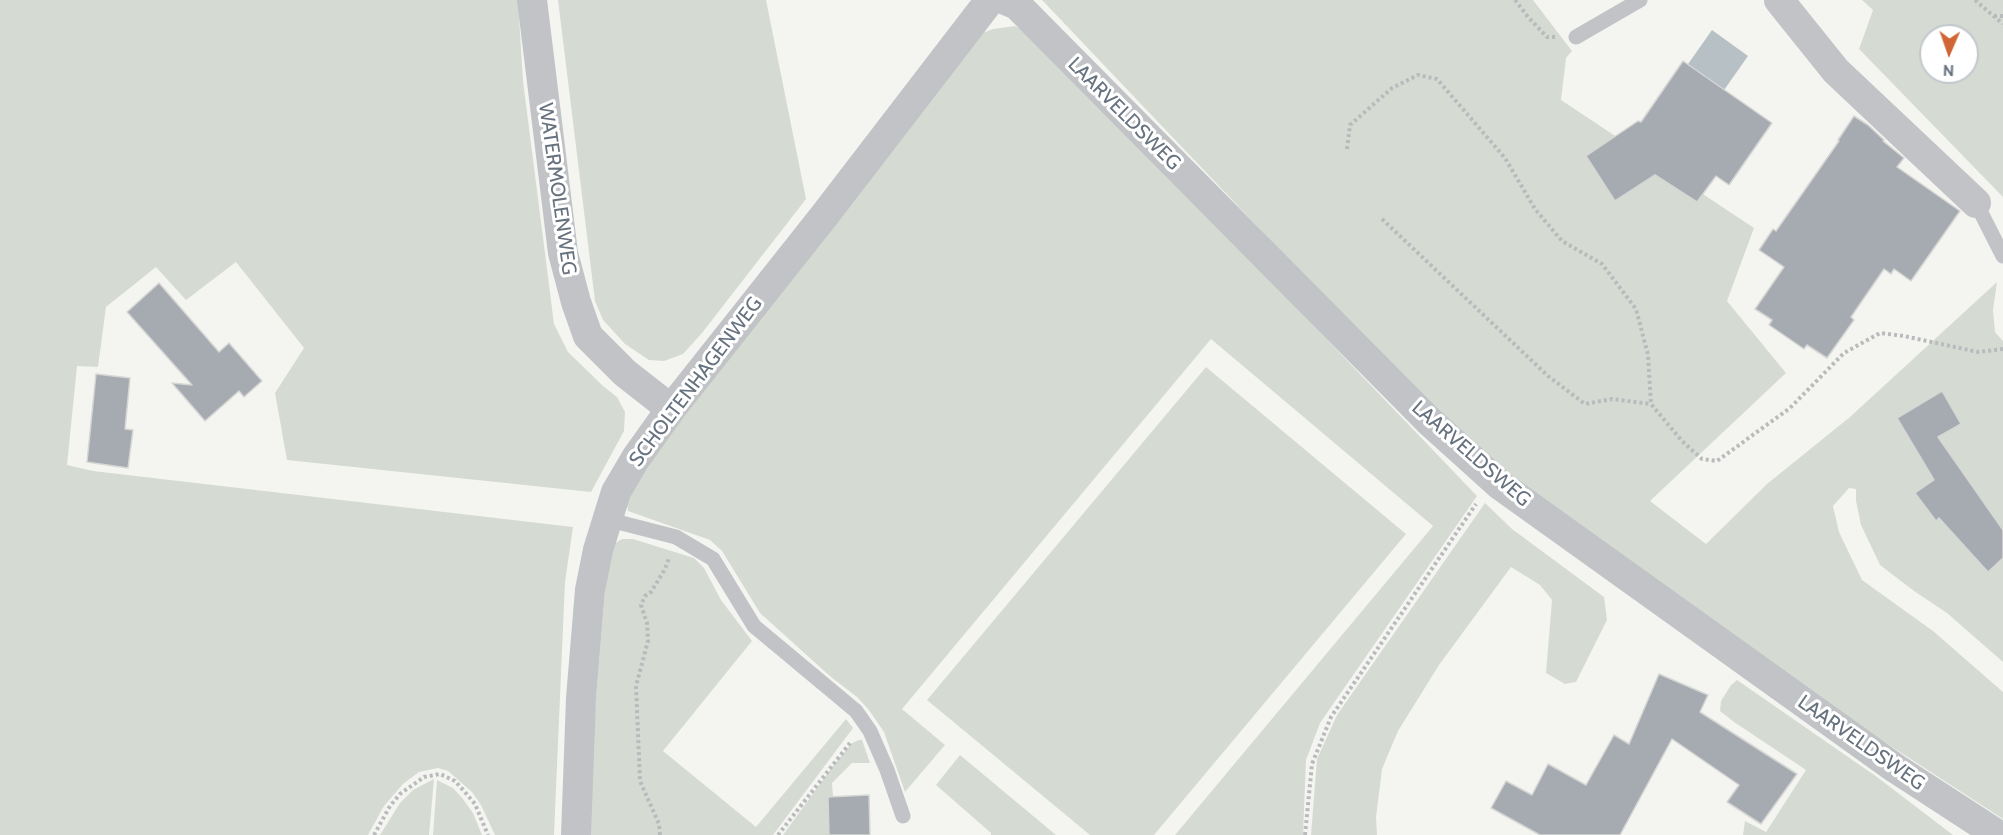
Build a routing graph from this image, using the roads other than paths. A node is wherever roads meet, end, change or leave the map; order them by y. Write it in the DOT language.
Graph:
graph roads {
  1 [pos="532,0"];
  2 [pos="990,0"];
  3 [pos="1005,0"];
  4 [pos="1640,0"];
  5 [pos="1779,0"];
  6 [pos="1576,36"];
  7 [pos="1976,203"];
  8 [pos="2003,256"];
  9 [pos="671,409"];
  10 [pos="606,519"];
  11 [pos="903,816"];
  12 [pos="576,835"];
  13 [pos="1998,835"];
  1 -- 9 [label="street, WATERMOLENWEG"];
  2 -- 9 [label="street, SCHOLTENHAGENWEG"];
  3 -- 13 [label="street, LAARVELDSWEG"];
  4 -- 6 [label="lane"];
  5 -- 7 [label="street"];
  7 -- 8 [label="lane"];
  9 -- 10 [label="street, SCHOLTENHAGENWEG"];
  10 -- 11 [label="lane"];
  10 -- 12 [label="street, SCHOLTENHAGENWEG"];
}
